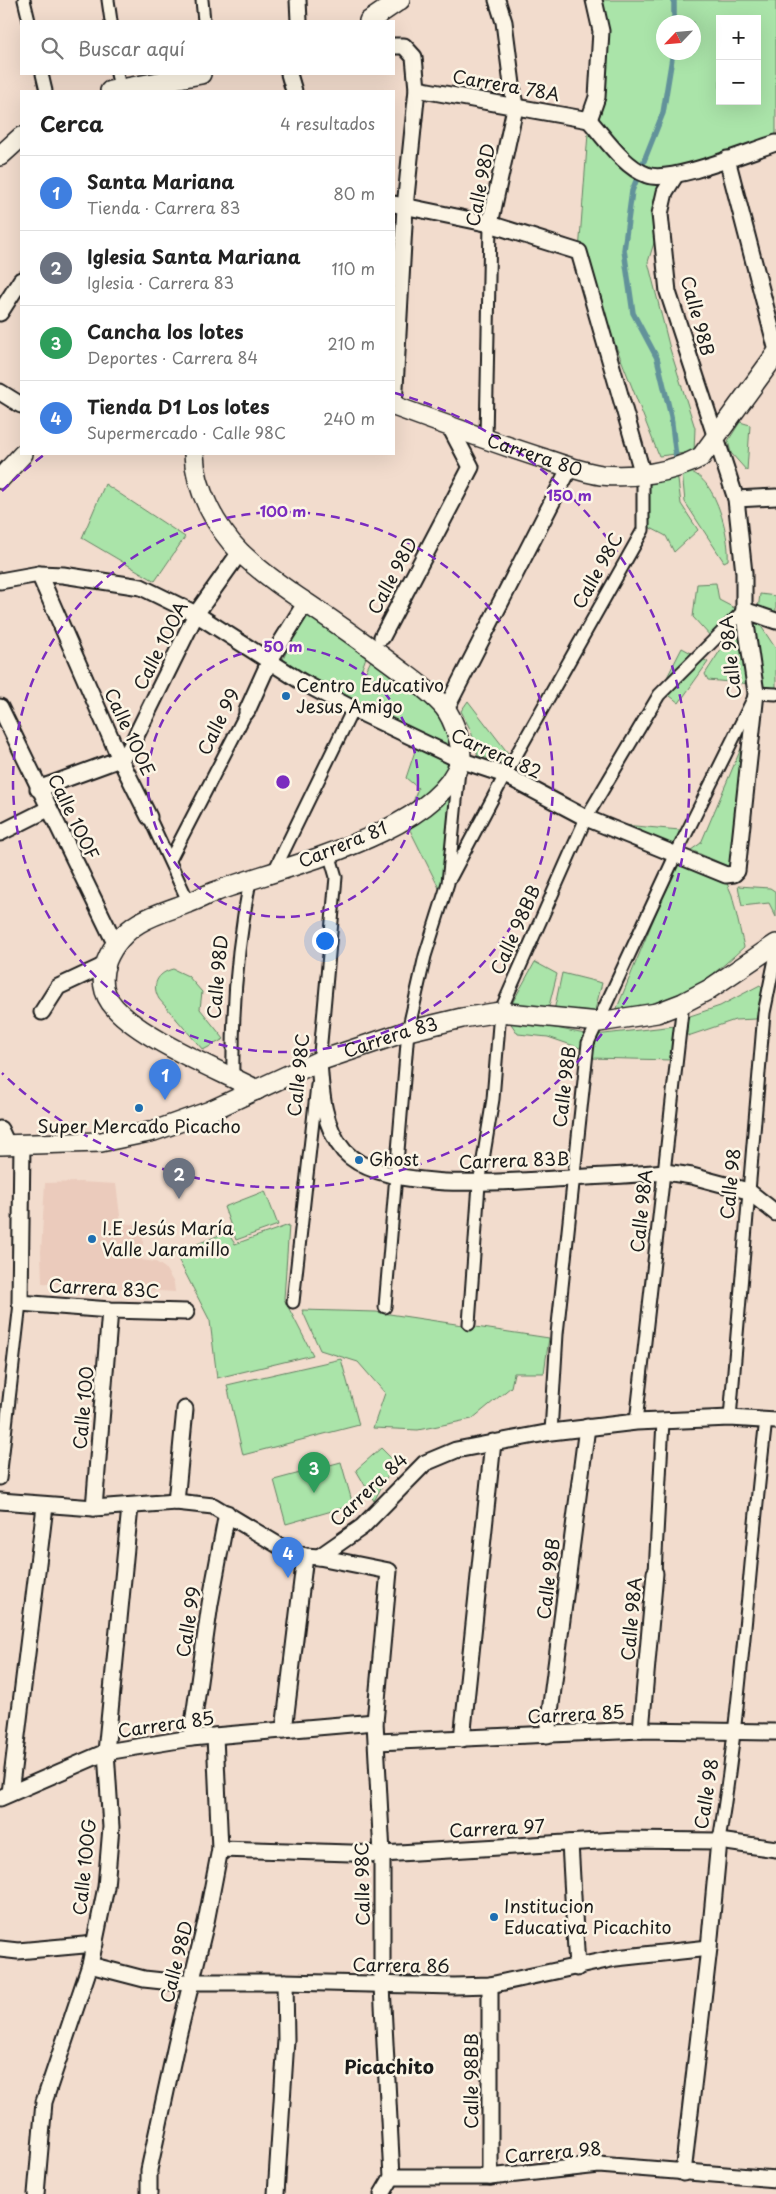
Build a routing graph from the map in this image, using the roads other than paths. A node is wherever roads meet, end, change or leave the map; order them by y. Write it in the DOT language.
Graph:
graph roads {
  1 [pos="24,0"];
  2 [pos="108,0"];
  3 [pos="202,0"];
  4 [pos="298,0"];
  5 [pos="400,0"];
  6 [pos="497,0"];
  7 [pos="594,0"];
  8 [pos="29,20"];
  9 [pos="111,20"];
  10 [pos="204,20"];
  11 [pos="299,20"];
  12 [pos="370,20"];
  13 [pos="395,46"];
  14 [pos="42,75"];
  15 [pos="194,75"];
  16 [pos="289,75"];
  17 [pos="117,86"];
  18 [pos="417,89"];
  19 [pos="46,90"];
  20 [pos="294,90"];
  21 [pos="515,108"];
  22 [pos="589,120"];
  23 [pos="20,138"];
  24 [pos="776,143"];
  25 [pos="0,156"];
  26 [pos="727,159"];
  27 [pos="675,176"];
  28 [pos="399,206"];
  29 [pos="490,224"];
  30 [pos="20,282"];
  31 [pos="0,313"];
  32 [pos="776,347"];
  33 [pos="776,354"];
  34 [pos="395,366"];
  35 [pos="0,392"];
  36 [pos="20,404"];
  37 [pos="395,406"];
  38 [pos="450,427"];
  39 [pos="714,437"];
  40 [pos="486,440"];
  41 [pos="22,455"];
  42 [pos="194,455"];
  43 [pos="570,467"];
  44 [pos="643,475"];
  45 [pos="0,479"];
  46 [pos="776,497"];
  47 [pos="736,499"];
  48 [pos="240,552"];
  49 [pos="39,574"];
  50 [pos="0,581"];
  51 [pos="306,602"];
  52 [pos="744,610"];
  53 [pos="196,614"];
  54 [pos="776,621"];
  55 [pos="382,636"];
  56 [pos="270,660"];
  57 [pos="756,693"];
  58 [pos="776,694"];
  59 [pos="0,707"];
  60 [pos="353,709"];
  61 [pos="446,709"];
  62 [pos="246,711"];
  63 [pos="120,759"];
  64 [pos="460,760"];
  65 [pos="505,774"];
  66 [pos="38,789"];
  67 [pos="48,809"];
  68 [pos="149,817"];
  69 [pos="586,818"];
  70 [pos="0,833"];
  71 [pos="329,853"];
  72 [pos="676,854"];
  73 [pos="170,860"];
  74 [pos="273,873"];
  75 [pos="734,874"];
  76 [pos="250,881"];
  77 [pos="448,883"];
  78 [pos="189,903"];
  79 [pos="115,943"];
  80 [pos="776,944"];
  81 [pos="776,954"];
  82 [pos="105,965"];
  83 [pos="683,1003"];
  84 [pos="42,1012"];
  85 [pos="500,1012"];
  86 [pos="599,1022"];
  87 [pos="408,1031"];
  88 [pos="320,1062"];
  89 [pos="233,1078"];
  90 [pos="257,1090"];
  91 [pos="7,1141"];
  92 [pos="665,1172"];
  93 [pos="395,1175"];
  94 [pos="573,1177"];
  95 [pos="479,1184"];
  96 [pos="748,1191"];
  97 [pos="776,1213"];
  98 [pos="293,1302"];
  99 [pos="20,1303"];
  100 [pos="385,1306"];
  101 [pos="110,1310"];
  102 [pos="186,1312"];
  103 [pos="469,1324"];
  104 [pos="185,1409"];
  105 [pos="730,1418"];
  106 [pos="771,1420"];
  107 [pos="663,1421"];
  108 [pos="636,1422"];
  109 [pos="587,1427"];
  110 [pos="550,1432"];
  111 [pos="493,1442"];
  112 [pos="0,1479"];
  113 [pos="0,1501"];
  114 [pos="176,1502"];
  115 [pos="45,1506"];
  116 [pos="130,1507"];
  117 [pos="94,1508"];
  118 [pos="228,1513"];
  119 [pos="312,1557"];
  120 [pos="655,1573"];
  121 [pos="375,1722"];
  122 [pos="284,1730"];
  123 [pos="642,1730"];
  124 [pos="736,1730"];
  125 [pos="776,1732"];
  126 [pos="548,1735"];
  127 [pos="215,1736"];
  128 [pos="191,1738"];
  129 [pos="462,1739"];
  130 [pos="377,1742"];
  131 [pos="106,1752"];
  132 [pos="5,1795"];
  133 [pos="719,1841"];
  134 [pos="570,1843"];
  135 [pos="776,1848"];
  136 [pos="220,1849"];
  137 [pos="382,1854"];
  138 [pos="94,1944"];
  139 [pos="709,1948"];
  140 [pos="0,1949"];
  141 [pos="90,1965"];
  142 [pos="577,1968"];
  143 [pos="191,1982"];
  144 [pos="285,1982"];
  145 [pos="490,1985"];
  146 [pos="382,1986"];
  147 [pos="683,2173"];
  148 [pos="392,2177"];
  149 [pos="490,2177"];
  150 [pos="776,2179"];
  151 [pos="36,2194"];
  152 [pos="149,2194"];
  153 [pos="276,2194"];
  154 [pos="382,2194"];
  1 -- 8 [label="street"];
  2 -- 9 [label="street"];
  3 -- 10 [label="street"];
  4 -- 11 [label="street"];
  5 -- 12 [label="street"];
  6 -- 21 [label="street, Calle 98D"];
  7 -- 22 [label="street"];
  13 -- 18 [label="street"];
  14 -- 19 [label="street"];
  15 -- 17 [label="street"];
  16 -- 20 [label="street"];
  18 -- 21 [label="street, Carrera 78A"];
  18 -- 28 [label="street"];
  21 -- 22 [label="street, Carrera 78A"];
  21 -- 29 [label="street, Calle 98D"];
  22 -- 27 [label="street"];
  23 -- 25 [label="street"];
  24 -- 26 [label="street"];
  26 -- 27 [label="street"];
  26 -- 32 [label="street"];
  27 -- 39 [label="street, Calle 98B"];
  28 -- 29 [label="street"];
  28 -- 34 [label="street"];
  29 -- 40 [label="street, Calle 98D"];
  29 -- 44 [label="street, Calle 98C"];
  30 -- 31 [label="street"];
  33 -- 39 [label="street, Carrera 80"];
  35 -- 36 [label="street"];
  37 -- 38 [label="street, Carrera 80"];
  38 -- 40 [label="street, Carrera 80"];
  38 -- 55 [label="street, Calle 98D"];
  39 -- 44 [label="street, Carrera 80"];
  39 -- 47 [label="street, Calle 98A"];
  40 -- 43 [label="street, Carrera 80"];
  41 -- 45 [label="street"];
  42 -- 48 [label="street"];
  43 -- 44 [label="street, Carrera 80"];
  43 -- 61 [label="street"];
  44 -- 65 [label="street, Calle 98C"];
  46 -- 47 [label="street"];
  47 -- 52 [label="street, Calle 98A"];
  48 -- 51 [label="street"];
  48 -- 53 [label="street, Calle 100A"];
  49 -- 50 [label="street, Carrera 82"];
  49 -- 53 [label="street, Carrera 82"];
  49 -- 63 [label="street, Calle 100E"];
  51 -- 56 [label="street, Calle 99"];
  51 -- 61 [label="street"];
  52 -- 54 [label="street"];
  52 -- 57 [label="street, Calle 98A"];
  52 -- 69 [label="street, Calle 98BB"];
  53 -- 56 [label="street, Carrera 82"];
  53 -- 63 [label="street, Calle 100A"];
  56 -- 60 [label="street, Carrera 82"];
  56 -- 62 [label="street, Calle 99"];
  57 -- 58 [label="street"];
  57 -- 72 [label="street, Calle 98B"];
  57 -- 75 [label="street, Calle 98A"];
  59 -- 66 [label="street, Calle 100F"];
  60 -- 64 [label="street, Carrera 82"];
  60 -- 74 [label="street"];
  61 -- 64 [label="street"];
  62 -- 73 [label="street, Calle 99"];
  63 -- 66 [label="street"];
  63 -- 68 [label="street, Calle 100E"];
  64 -- 65 [label="street, Carrera 82"];
  64 -- 71 [label="street, Carrera 81"];
  64 -- 77 [label="street, Calle 98C"];
  65 -- 69 [label="street, Carrera 82"];
  65 -- 77 [label="street, Calle 98C"];
  66 -- 67 [label="street, Calle 100F"];
  67 -- 70 [label="street"];
  67 -- 79 [label="street, Calle 100F"];
  68 -- 73 [label="street, Calle 100E"];
  69 -- 72 [label="street, Carrera 82"];
  69 -- 85 [label="street, Calle 98BB"];
  71 -- 74 [label="street, Carrera 81"];
  71 -- 88 [label="street, Calle 98C"];
  72 -- 75 [label="street, Carrera 82"];
  72 -- 86 [label="street, Calle 98B"];
  73 -- 78 [label="street, Calle 100E"];
  74 -- 76 [label="street, Carrera 81"];
  76 -- 78 [label="street, Carrera 81"];
  76 -- 89 [label="street, Calle 98D"];
  77 -- 87 [label="street, Calle 98C"];
  78 -- 79 [label="street, Carrera 81"];
  79 -- 82 [label="street, Carrera 81"];
  80 -- 83 [label="street, Carrera 83"];
  81 -- 96 [label="street, Calle 98"];
  82 -- 84 [label="street"];
  82 -- 89 [label="street, Carrera 81"];
  83 -- 86 [label="street, Carrera 83"];
  83 -- 92 [label="street, Calle 98A"];
  85 -- 86 [label="street, Carrera 83"];
  85 -- 87 [label="street, Carrera 83"];
  85 -- 95 [label="street, Calle 98BB"];
  86 -- 94 [label="street, Calle 98B"];
  87 -- 88 [label="street, Carrera 83"];
  87 -- 93 [label="street, Calle 98C"];
  88 -- 90 [label="street, Carrera 83"];
  88 -- 93 [label="street, Carrera 83B"];
  88 -- 98 [label="street, Calle 98C"];
  89 -- 90 [label="street, Carrera 81"];
  90 -- 91 [label="street, Carrera 83"];
  91 -- 99 [label="street"];
  92 -- 94 [label="street, Carrera 83B"];
  92 -- 96 [label="street, Carrera 83B"];
  92 -- 108 [label="street, Calle 98A"];
  93 -- 95 [label="street, Carrera 83B"];
  93 -- 100 [label="street, Calle 98C"];
  94 -- 95 [label="street, Carrera 83B"];
  94 -- 110 [label="street, Calle 98B"];
  95 -- 103 [label="street, Calle 98BB"];
  96 -- 97 [label="street, Carrera 83B"];
  96 -- 105 [label="street, Calle 98"];
  99 -- 101 [label="street, Carrera 83C"];
  99 -- 112 [label="street"];
  101 -- 102 [label="street, Carrera 83C"];
  101 -- 117 [label="street, Calle 100"];
  104 -- 114 [label="street"];
  105 -- 106 [label="street, Carrera 84"];
  105 -- 107 [label="street, Carrera 84"];
  106 -- 124 [label="street, Calle 98"];
  107 -- 108 [label="street, Carrera 84"];
  107 -- 120 [label="street, Calle 98A"];
  108 -- 109 [label="street, Carrera 84"];
  109 -- 110 [label="street, Carrera 84"];
  109 -- 126 [label="street, Calle 98B"];
  110 -- 111 [label="street, Carrera 84"];
  111 -- 119 [label="street, Carrera 84"];
  111 -- 129 [label="street"];
  113 -- 115 [label="street"];
  114 -- 116 [label="street"];
  114 -- 118 [label="street"];
  115 -- 117 [label="street"];
  115 -- 132 [label="street"];
  116 -- 117 [label="street"];
  116 -- 131 [label="street, Calle 100G"];
  118 -- 119 [label="street"];
  118 -- 128 [label="street, Calle 99"];
  119 -- 121 [label="street, Calle 98C"];
  119 -- 122 [label="street"];
  120 -- 123 [label="street, Calle 98A"];
  121 -- 122 [label="street, Carrera 85"];
  121 -- 130 [label="street, Calle 98C"];
  122 -- 127 [label="street, Carrera 85"];
  123 -- 124 [label="street, Carrera 85"];
  123 -- 126 [label="street, Carrera 85"];
  124 -- 125 [label="street, Carrera 85"];
  124 -- 133 [label="street, Calle 98"];
  126 -- 129 [label="street, Carrera 85"];
  127 -- 128 [label="street, Carrera 85"];
  127 -- 136 [label="street, Calle 98D"];
  128 -- 131 [label="street, Carrera 85"];
  129 -- 130 [label="street, Carrera 85"];
  130 -- 137 [label="street, Calle 98C"];
  131 -- 132 [label="street, Carrera 85"];
  131 -- 138 [label="street, Calle 100G"];
  133 -- 134 [label="street, Carrera 97"];
  133 -- 135 [label="street, Carrera 97"];
  133 -- 139 [label="street, Calle 98"];
  134 -- 137 [label="street, Carrera 97"];
  134 -- 142 [label="street"];
  136 -- 137 [label="street, Carrera 97"];
  136 -- 143 [label="street, Calle 98D"];
  137 -- 146 [label="street, Calle 98C"];
  138 -- 140 [label="street"];
  138 -- 141 [label="street, Calle 100G"];
  139 -- 142 [label="street, Carrera 86"];
  139 -- 147 [label="street, Calle 98"];
  141 -- 143 [label="street, Carrera 86"];
  141 -- 151 [label="street, Calle 100G"];
  142 -- 145 [label="street, Carrera 86"];
  143 -- 144 [label="street, Carrera 86"];
  143 -- 152 [label="street, Calle 98D"];
  144 -- 146 [label="street, Carrera 86"];
  144 -- 153 [label="street"];
  145 -- 146 [label="street, Carrera 86"];
  145 -- 149 [label="street, Calle 98BB"];
  146 -- 148 [label="street, Calle 98C"];
  147 -- 149 [label="street, Carrera 98"];
  147 -- 150 [label="street, Carrera 98"];
  148 -- 149 [label="street, Carrera 98"];
  148 -- 154 [label="street"];
}
